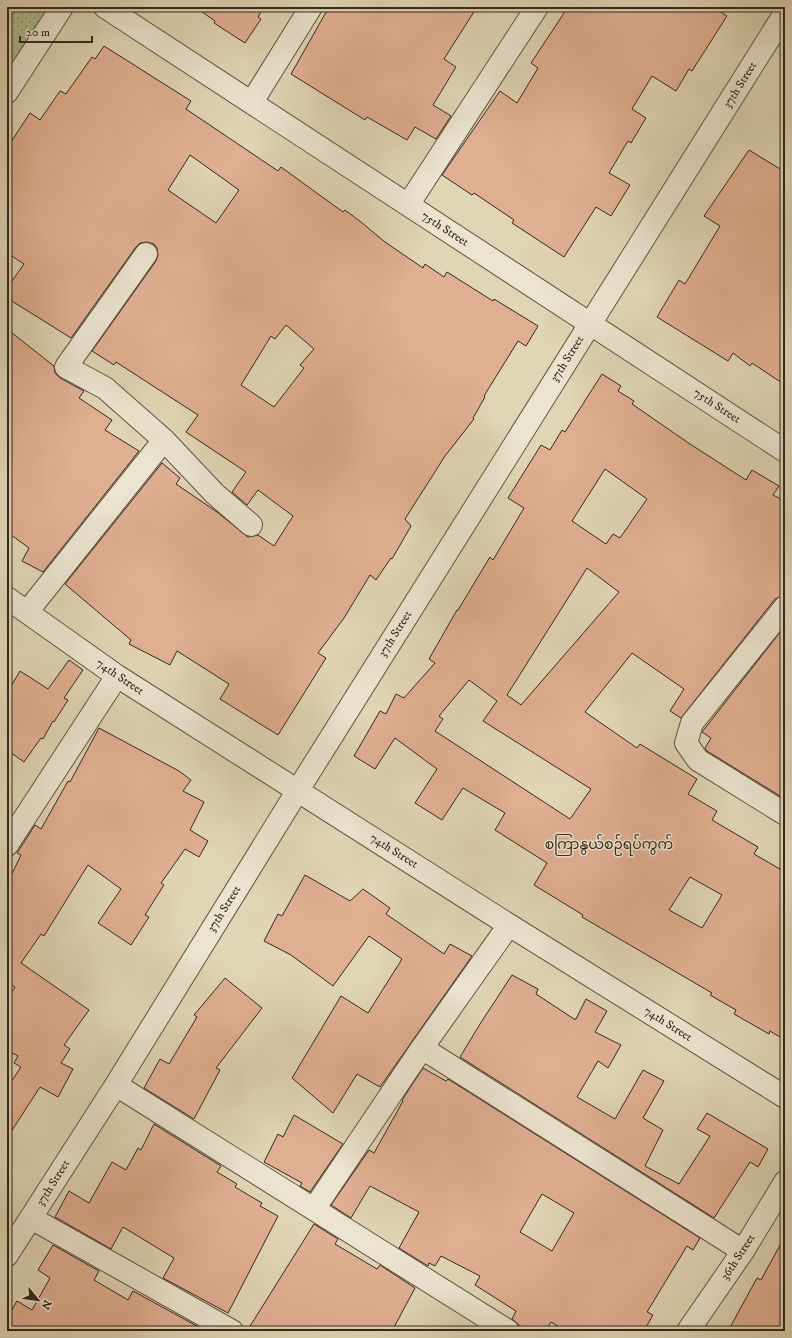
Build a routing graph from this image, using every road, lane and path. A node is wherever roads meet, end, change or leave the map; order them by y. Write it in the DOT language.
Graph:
graph roads {
  1 [pos="62,7"];
  2 [pos="105,7"];
  3 [pos="310,7"];
  4 [pos="537,7"];
  5 [pos="785,13"];
  6 [pos="7,92"];
  7 [pos="252,102"];
  8 [pos="408,205"];
  9 [pos="146,254"];
  10 [pos="590,323"];
  11 [pos="164,440"];
  12 [pos="785,451"];
  13 [pos="251,525"];
  14 [pos="7,598"];
  15 [pos="785,607"];
  16 [pos="27,612"];
  17 [pos="117,676"];
  18 [pos="298,790"];
  19 [pos="785,814"];
  20 [pos="7,845"];
  21 [pos="509,925"];
  22 [pos="422,1048"];
  23 [pos="116,1085"];
  24 [pos="785,1097"];
  25 [pos="785,1182"];
  26 [pos="314,1209"];
  27 [pos="31,1218"];
  28 [pos="743,1251"];
  29 [pos="7,1255"];
  30 [pos="232,1331"];
  31 [pos="508,1331"];
  32 [pos="688,1331"];
  1 -- 6 [label="street"];
  2 -- 7 [label="street, 75th Street"];
  3 -- 7 [label="street"];
  4 -- 8 [label="street"];
  5 -- 10 [label="street, 37th Street"];
  7 -- 8 [label="street, 75th Street"];
  8 -- 10 [label="street, 75th Street"];
  9 -- 11 [label="street"];
  10 -- 12 [label="street, 75th Street"];
  10 -- 18 [label="street, 37th Street"];
  11 -- 13 [label="street"];
  11 -- 16 [label="street"];
  14 -- 16 [label="street, 74th Street"];
  15 -- 19 [label="street"];
  16 -- 17 [label="street, 74th Street"];
  17 -- 18 [label="street, 74th Street"];
  17 -- 20 [label="street"];
  18 -- 21 [label="street, 74th Street"];
  18 -- 23 [label="street, 37th Street"];
  21 -- 22 [label="street"];
  21 -- 24 [label="street, 74th Street"];
  22 -- 26 [label="street"];
  22 -- 28 [label="street"];
  23 -- 26 [label="street"];
  23 -- 27 [label="street, 37th Street"];
  25 -- 28 [label="street, 36th Street"];
  26 -- 31 [label="street"];
  27 -- 29 [label="street, 37th Street"];
  27 -- 30 [label="street"];
  28 -- 32 [label="street, 36th Street"];
}
